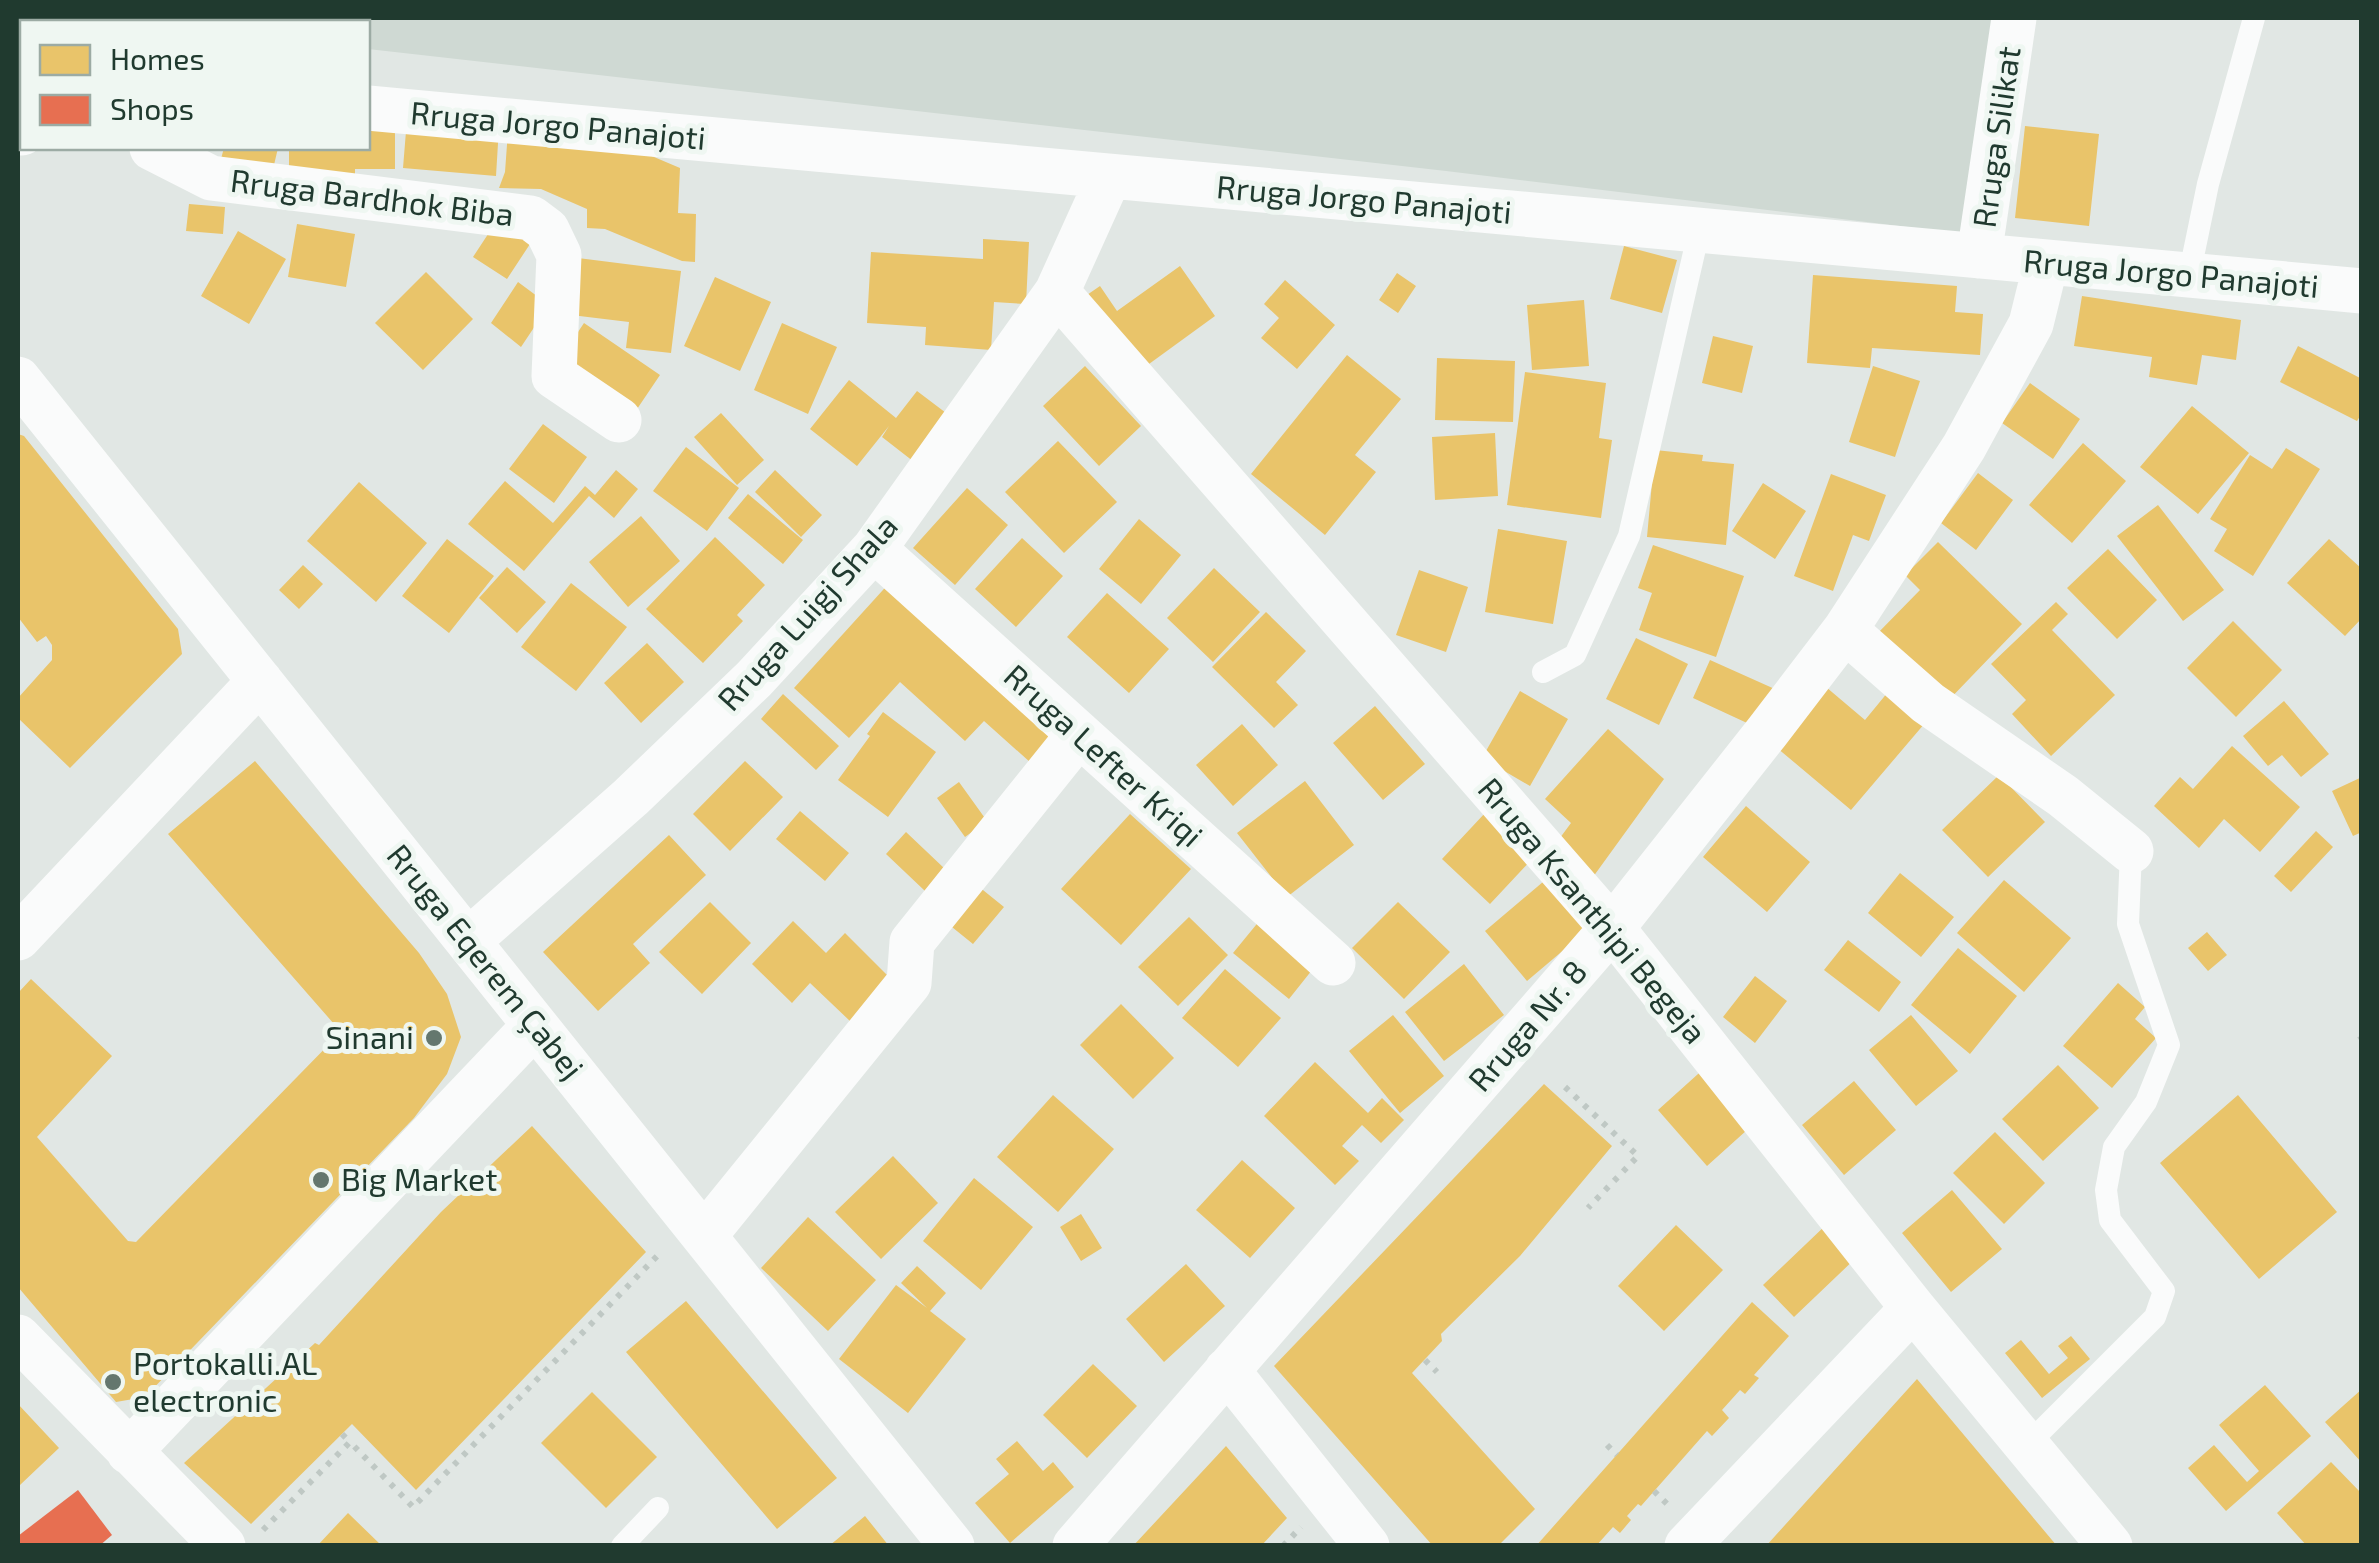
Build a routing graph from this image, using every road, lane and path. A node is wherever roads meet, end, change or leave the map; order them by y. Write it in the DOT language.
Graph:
graph roads {
  1 [pos="2014,18"];
  2 [pos="2254,18"];
  3 [pos="370,108"];
  4 [pos="156,150"];
  5 [pos="1109,177"];
  6 [pos="1698,231"];
  7 [pos="1979,256"];
  8 [pos="2046,263"];
  9 [pos="2189,276"];
  10 [pos="1056,292"];
  11 [pos="2362,292"];
  12 [pos="18,379"];
  13 [pos="618,420"];
  14 [pos="874,549"];
  15 [pos="1845,630"];
  16 [pos="1543,672"];
  17 [pos="260,680"];
  18 [pos="1079,734"];
  19 [pos="2131,851"];
  20 [pos="1612,928"];
  21 [pos="18,938"];
  22 [pos="468,941"];
  23 [pos="1333,963"];
  24 [pos="535,1026"];
  25 [pos="1565,1087"];
  26 [pos="1588,1208"];
  27 [pos="684,1242"];
  28 [pos="1914,1308"];
  29 [pos="18,1337"];
  30 [pos="1425,1360"];
  31 [pos="1227,1370"];
  32 [pos="1437,1372"];
  33 [pos="342,1434"];
  34 [pos="350,1442"];
  35 [pos="1606,1445"];
  36 [pos="2026,1446"];
  37 [pos="129,1452"];
  38 [pos="1617,1454"];
  39 [pos="1654,1491"];
  40 [pos="658,1508"];
  41 [pos="1679,1527"];
  42 [pos="242,1539"];
  43 [pos="622,1546"];
  44 [pos="952,1546"];
  45 [pos="1075,1546"];
  46 [pos="1367,1546"];
  47 [pos="2110,1546"];
  1 -- 7 [label="street, Rruga Silikat"];
  2 -- 9 [label="lane"];
  3 -- 5 [label="street, Rruga Jorgo Panajoti"];
  4 -- 13 [label="street, Rruga Bardhok Biba"];
  5 -- 6 [label="street, Rruga Jorgo Panajoti"];
  5 -- 10 [label="street, Rruga Luigj Shala"];
  6 -- 7 [label="street, Rruga Jorgo Panajoti"];
  6 -- 16 [label="lane"];
  7 -- 8 [label="street, Rruga Jorgo Panajoti"];
  8 -- 9 [label="street, Rruga Jorgo Panajoti"];
  8 -- 15 [label="street, Rruga Nr. 8"];
  9 -- 11 [label="street, Rruga Jorgo Panajoti"];
  10 -- 14 [label="street, Rruga Luigj Shala"];
  10 -- 20 [label="street, Rruga Ksanthipi Begeja"];
  12 -- 17 [label="street, Rruga Eqerem Çabej"];
  14 -- 18 [label="street, Rruga Lefter Kriqi"];
  14 -- 22 [label="street, Rruga Luigj Shala"];
  15 -- 19 [label="street"];
  15 -- 20 [label="street, Rruga Nr. 8"];
  17 -- 21 [label="street"];
  17 -- 22 [label="street, Rruga Eqerem Çabej"];
  18 -- 23 [label="street, Rruga Lefter Kriqi"];
  18 -- 27 [label="street"];
  19 -- 36 [label="lane"];
  20 -- 28 [label="street, Rruga Ksanthipi Begeja"];
  20 -- 31 [label="street, Rruga Nr. 8"];
  22 -- 24 [label="street, Rruga Eqerem Çabej"];
  24 -- 27 [label="street, Rruga Eqerem Çabej"];
  24 -- 37 [label="street"];
  25 -- 26 [label="path"];
  27 -- 34 [label="path"];
  27 -- 44 [label="street, Rruga Eqerem Çabej"];
  28 -- 36 [label="street, Rruga Ksanthipi Begeja"];
  28 -- 41 [label="street"];
  29 -- 37 [label="street"];
  30 -- 32 [label="path"];
  31 -- 45 [label="street, Rruga Nr. 8"];
  31 -- 46 [label="street"];
  33 -- 34 [label="path"];
  34 -- 42 [label="path"];
  35 -- 38 [label="path"];
  36 -- 47 [label="street, Rruga Ksanthipi Begeja"];
  37 -- 42 [label="street"];
  39 -- 41 [label="path"];
  40 -- 43 [label="lane"];
}
